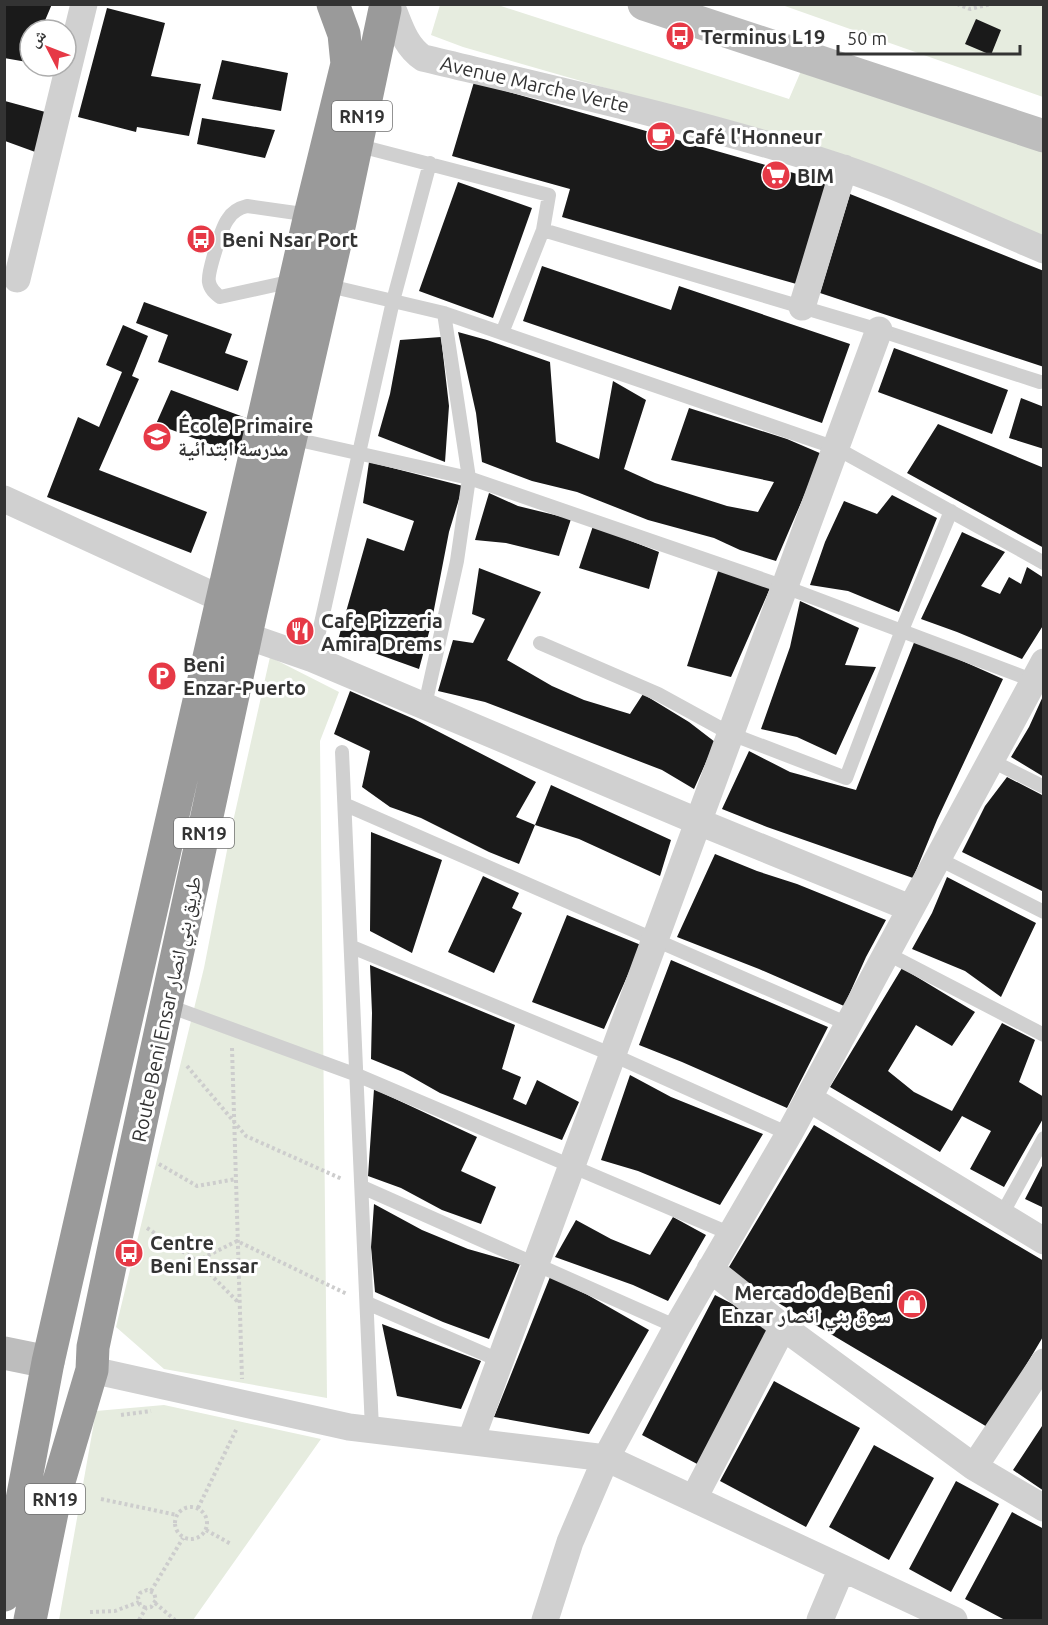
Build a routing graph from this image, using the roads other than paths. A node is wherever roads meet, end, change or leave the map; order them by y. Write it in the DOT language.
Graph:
graph roads {
  1 [pos="84,4"];
  2 [pos="333,4"];
  3 [pos="345,4"];
  4 [pos="644,4"];
  5 [pos="391,7"];
  6 [pos="1044,136"];
  7 [pos="356,145"];
  8 [pos="430,163"];
  9 [pos="844,168"];
  10 [pos="325,219"];
  11 [pos="543,230"];
  12 [pos="1044,250"];
  13 [pos="17,279"];
  14 [pos="310,283"];
  15 [pos="393,301"];
  16 [pos="802,307"];
  17 [pos="444,313"];
  18 [pos="879,330"];
  19 [pos="502,333"];
  20 [pos="1040,382"];
  21 [pos="290,438"];
  22 [pos="836,448"];
  23 [pos="359,453"];
  24 [pos="469,478"];
  25 [pos="4,499"];
  26 [pos="951,511"];
  27 [pos="1044,563"];
  28 [pos="785,587"];
  29 [pos="240,616"];
  30 [pos="902,630"];
  31 [pos="540,643"];
  32 [pos="313,659"];
  33 [pos="1040,676"];
  34 [pos="425,705"];
  35 [pos="731,734"];
  36 [pos="342,752"];
  37 [pos="990,760"];
  38 [pos="1044,787"];
  39 [pos="346,805"];
  40 [pos="699,822"];
  41 [pos="937,858"];
  42 [pos="910,908"];
  43 [pos="1044,912"];
  44 [pos="656,940"];
  45 [pos="352,947"];
  46 [pos="886,953"];
  47 [pos="166,1005"];
  48 [pos="848,1024"];
  49 [pos="1044,1035"];
  50 [pos="613,1054"];
  51 [pos="357,1075"];
  52 [pos="808,1098"];
  53 [pos="789,1134"];
  54 [pos="1044,1138"];
  55 [pos="572,1167"];
  56 [pos="362,1187"];
  57 [pos="1002,1216"];
  58 [pos="731,1234"];
  59 [pos="1044,1241"];
  60 [pos="536,1264"];
  61 [pos="711,1269"];
  62 [pos="367,1303"];
  63 [pos="676,1327"];
  64 [pos="783,1327"];
  65 [pos="4,1353"];
  66 [pos="501,1360"];
  67 [pos="49,1361"];
  68 [pos="1044,1362"];
  69 [pos="91,1366"];
  70 [pos="372,1429"];
  71 [pos="471,1440"];
  72 [pos="606,1458"];
  73 [pos="974,1467"];
  74 [pos="694,1498"];
  75 [pos="1044,1508"];
  76 [pos="842,1568"];
  77 [pos="4,1595"];
  78 [pos="30,1620"];
  79 [pos="545,1620"];
  80 [pos="820,1620"];
  81 [pos="954,1620"];
  1 -- 13 [label="street"];
  2 -- 10 [label="highway, Route Beni Ensar طريق بني انصار / RN19"];
  3 -- 5 [label="highway"];
  4 -- 6 [label="street"];
  5 -- 7 [label="highway, Route Beni Ensar طريق بني انصار / RN19"];
  5 -- 9 [label="street, Avenue Marche Verte"];
  7 -- 8 [label="lane"];
  7 -- 10 [label="highway, Route Beni Ensar طريق بني انصار / RN19"];
  8 -- 11 [label="lane"];
  8 -- 15 [label="lane"];
  9 -- 12 [label="street, Avenue Marche Verte"];
  9 -- 16 [label="street"];
  10 -- 14 [label="highway, Route Beni Ensar طريق بني انصار / RN19"];
  10 -- 14 [label="lane"];
  11 -- 16 [label="lane"];
  11 -- 19 [label="lane"];
  14 -- 15 [label="lane"];
  14 -- 21 [label="highway, Route Beni Ensar طريق بني انصار / RN19"];
  14 -- 29 [label="highway, Route Beni Ensar طريق بني انصار / RN19"];
  15 -- 17 [label="lane"];
  15 -- 23 [label="lane"];
  16 -- 18 [label="lane"];
  17 -- 19 [label="lane"];
  17 -- 24 [label="lane"];
  18 -- 20 [label="lane"];
  18 -- 22 [label="street"];
  19 -- 22 [label="lane"];
  21 -- 23 [label="lane"];
  21 -- 29 [label="highway, Route Beni Ensar طريق بني انصار / RN19"];
  22 -- 26 [label="lane"];
  22 -- 28 [label="street"];
  23 -- 24 [label="lane"];
  23 -- 32 [label="lane"];
  24 -- 28 [label="lane"];
  24 -- 34 [label="lane"];
  25 -- 29 [label="street"];
  26 -- 27 [label="lane"];
  26 -- 30 [label="lane"];
  28 -- 30 [label="lane"];
  28 -- 35 [label="street"];
  29 -- 32 [label="street"];
  29 -- 47 [label="highway, Route Beni Ensar طريق بني انصار / RN19"];
  29 -- 67 [label="highway, Route Beni Ensar طريق بني انصار / RN19"];
  30 -- 33 [label="lane"];
  30 -- 35 [label="lane"];
  31 -- 35 [label="lane"];
  32 -- 34 [label="street"];
  33 -- 37 [label="street"];
  34 -- 40 [label="street"];
  35 -- 40 [label="street"];
  36 -- 39 [label="lane"];
  37 -- 38 [label="lane"];
  37 -- 41 [label="street"];
  39 -- 44 [label="lane"];
  39 -- 45 [label="lane"];
  40 -- 42 [label="street"];
  40 -- 44 [label="street"];
  41 -- 42 [label="street"];
  41 -- 43 [label="lane"];
  42 -- 46 [label="street"];
  44 -- 48 [label="lane"];
  44 -- 50 [label="street"];
  45 -- 50 [label="lane"];
  45 -- 51 [label="lane"];
  46 -- 48 [label="street"];
  46 -- 49 [label="lane"];
  47 -- 51 [label="lane"];
  47 -- 69 [label="highway, Route Beni Ensar طريق بني انصار / RN19"];
  48 -- 52 [label="street"];
  50 -- 53 [label="lane"];
  50 -- 55 [label="street"];
  51 -- 55 [label="lane"];
  51 -- 56 [label="lane"];
  52 -- 53 [label="street"];
  52 -- 57 [label="street"];
  53 -- 58 [label="street"];
  54 -- 57 [label="lane"];
  55 -- 58 [label="lane"];
  55 -- 60 [label="street"];
  56 -- 60 [label="lane"];
  56 -- 62 [label="lane"];
  57 -- 59 [label="street"];
  58 -- 61 [label="street"];
  60 -- 63 [label="lane"];
  60 -- 66 [label="street"];
  61 -- 63 [label="street"];
  61 -- 64 [label="street"];
  62 -- 66 [label="lane"];
  62 -- 70 [label="lane"];
  63 -- 72 [label="street"];
  64 -- 73 [label="street"];
  64 -- 74 [label="street"];
  65 -- 67 [label="street"];
  66 -- 71 [label="street"];
  67 -- 69 [label="highway"];
  67 -- 69 [label="highway"];
  67 -- 77 [label="highway, Route Beni Ensar طريق بني انصار / RN19"];
  68 -- 73 [label="street"];
  69 -- 70 [label="street"];
  69 -- 78 [label="highway, Route Beni Ensar طريق بني انصار / RN19"];
  70 -- 71 [label="street"];
  71 -- 72 [label="street"];
  72 -- 74 [label="street"];
  72 -- 79 [label="street"];
  73 -- 75 [label="street"];
  74 -- 76 [label="street"];
  76 -- 80 [label="street"];
  76 -- 81 [label="street"];
}
